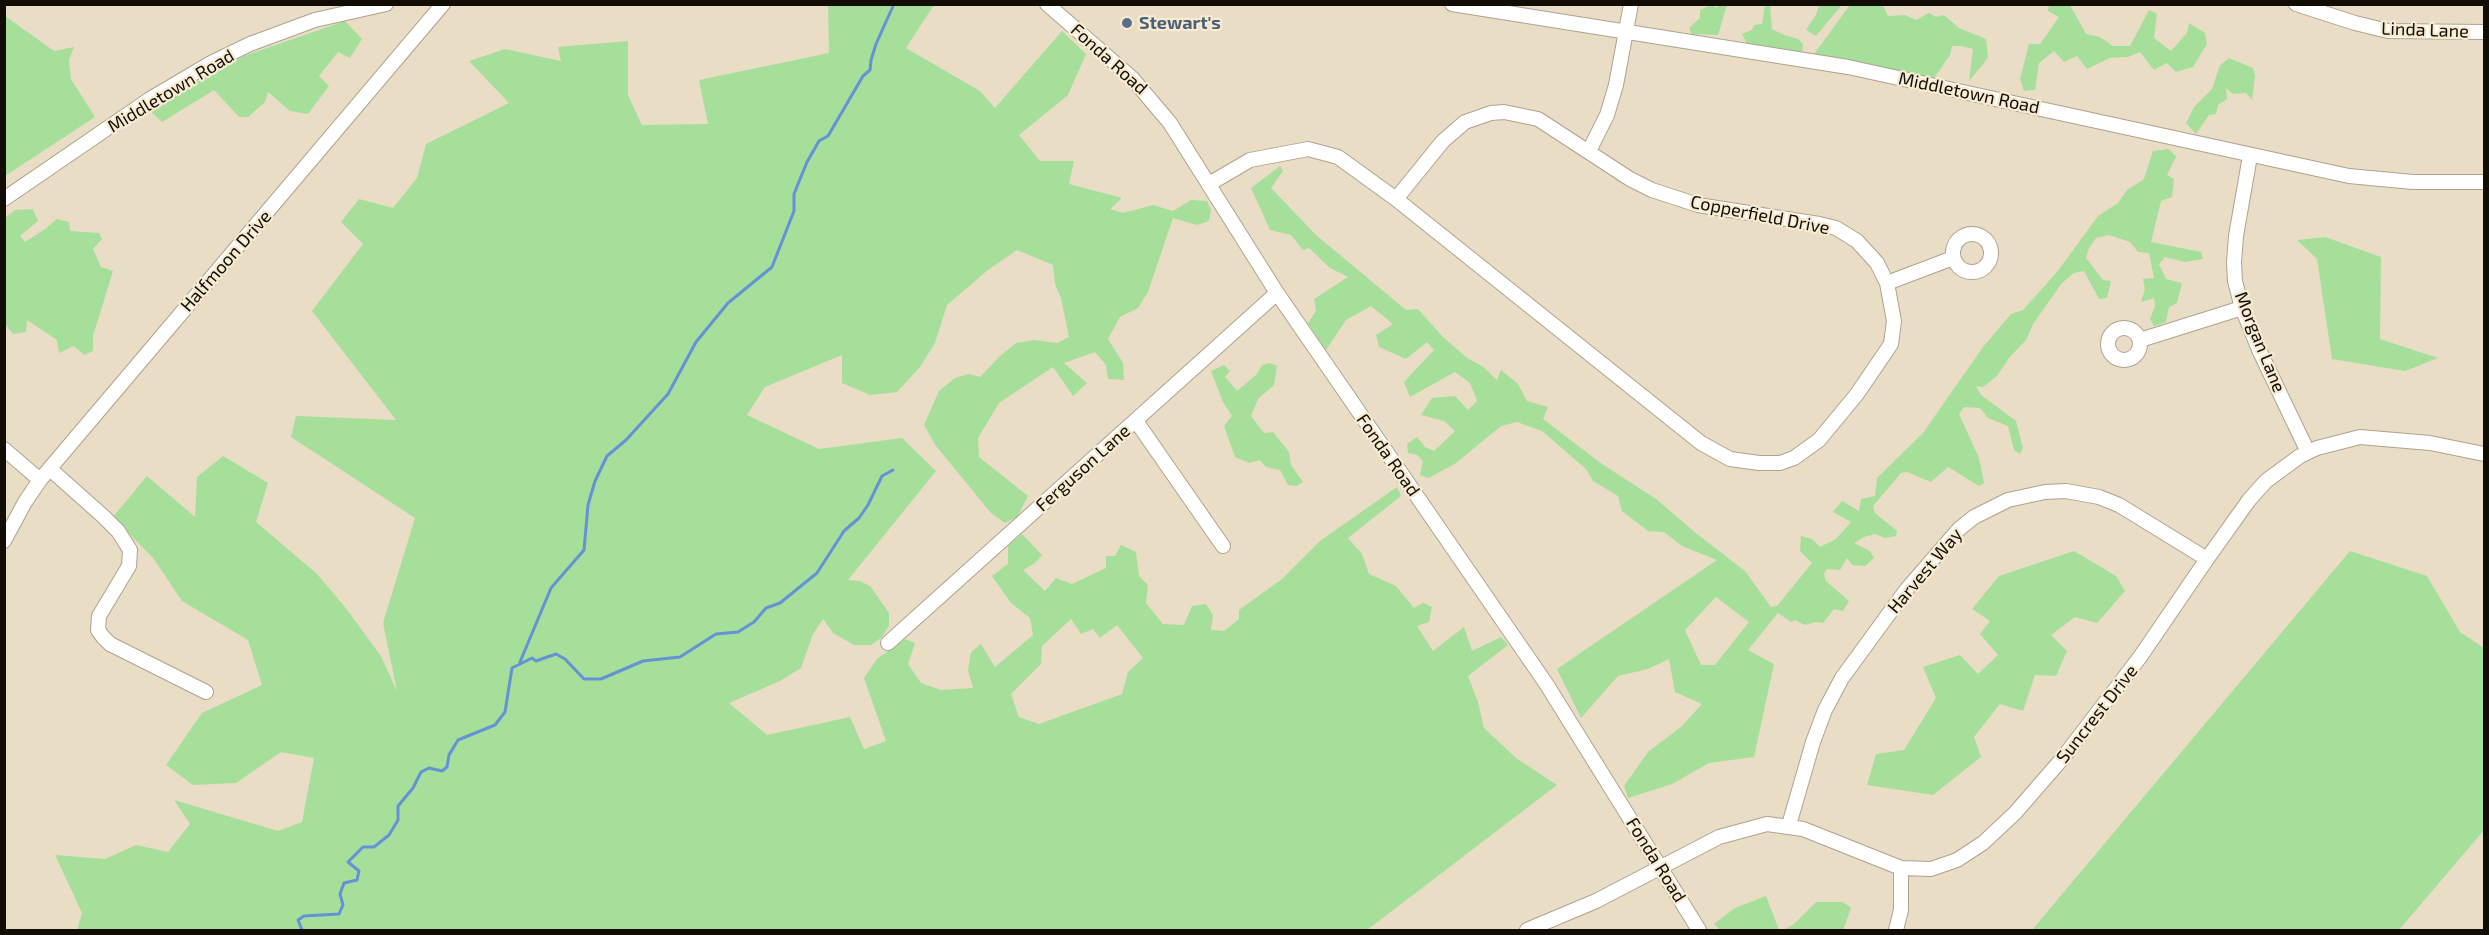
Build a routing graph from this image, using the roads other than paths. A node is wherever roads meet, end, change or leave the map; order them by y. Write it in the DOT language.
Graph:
graph roads {
  1 [pos="386,4"];
  2 [pos="443,4"];
  3 [pos="1047,4"];
  4 [pos="1452,4"];
  5 [pos="1631,4"];
  6 [pos="2296,4"];
  7 [pos="1625,31"];
  8 [pos="2484,32"];
  9 [pos="1589,151"];
  10 [pos="2250,156"];
  11 [pos="2484,182"];
  12 [pos="1209,184"];
  13 [pos="4,199"];
  14 [pos="1396,199"];
  15 [pos="1953,258"];
  16 [pos="1887,283"];
  17 [pos="1277,293"];
  18 [pos="2242,308"];
  19 [pos="2140,340"];
  20 [pos="1136,421"];
  21 [pos="4,449"];
  22 [pos="2308,452"];
  23 [pos="2484,454"];
  24 [pos="50,469"];
  25 [pos="40,480"];
  26 [pos="9,520"];
  27 [pos="4,541"];
  28 [pos="1223,546"];
  29 [pos="2207,559"];
  30 [pos="888,643"];
  31 [pos="206,692"];
  32 [pos="1789,825"];
  33 [pos="1660,867"];
  34 [pos="1901,868"];
  35 [pos="1527,930"];
  36 [pos="1699,930"];
  37 [pos="1896,930"];
  1 -- 13 [label="street, Middletown Road"];
  2 -- 24 [label="street, Halfmoon Drive"];
  3 -- 12 [label="street, Fonda Road"];
  4 -- 7 [label="street, Middletown Road"];
  5 -- 7 [label="street"];
  6 -- 8 [label="street, Linda Lane"];
  7 -- 9 [label="street"];
  7 -- 10 [label="street, Middletown Road"];
  9 -- 14 [label="street, Copperfield Drive"];
  9 -- 16 [label="street, Copperfield Drive"];
  10 -- 11 [label="street, Middletown Road"];
  10 -- 18 [label="street, Morgan Lane"];
  12 -- 14 [label="street, Copperfield Drive"];
  12 -- 17 [label="street, Fonda Road"];
  14 -- 16 [label="street, Copperfield Drive"];
  15 -- 16 [label="street"];
  17 -- 20 [label="street, Ferguson Lane"];
  17 -- 33 [label="street, Fonda Road"];
  18 -- 19 [label="street"];
  18 -- 22 [label="street, Morgan Lane"];
  20 -- 28 [label="street"];
  20 -- 30 [label="street, Ferguson Lane"];
  21 -- 25 [label="street"];
  22 -- 23 [label="street, Suncrest Drive"];
  22 -- 29 [label="street, Suncrest Drive"];
  24 -- 25 [label="street, Halfmoon Drive"];
  24 -- 31 [label="street"];
  25 -- 26 [label="street, Halfmoon Drive"];
  26 -- 27 [label="street, Halfmoon Drive"];
  29 -- 32 [label="street, Harvest Way"];
  29 -- 34 [label="street, Suncrest Drive"];
  32 -- 33 [label="street, Suncrest Drive"];
  32 -- 34 [label="street, Suncrest Drive"];
  33 -- 35 [label="street, Suncrest Drive"];
  33 -- 36 [label="street, Fonda Road"];
  34 -- 37 [label="street"];
}
